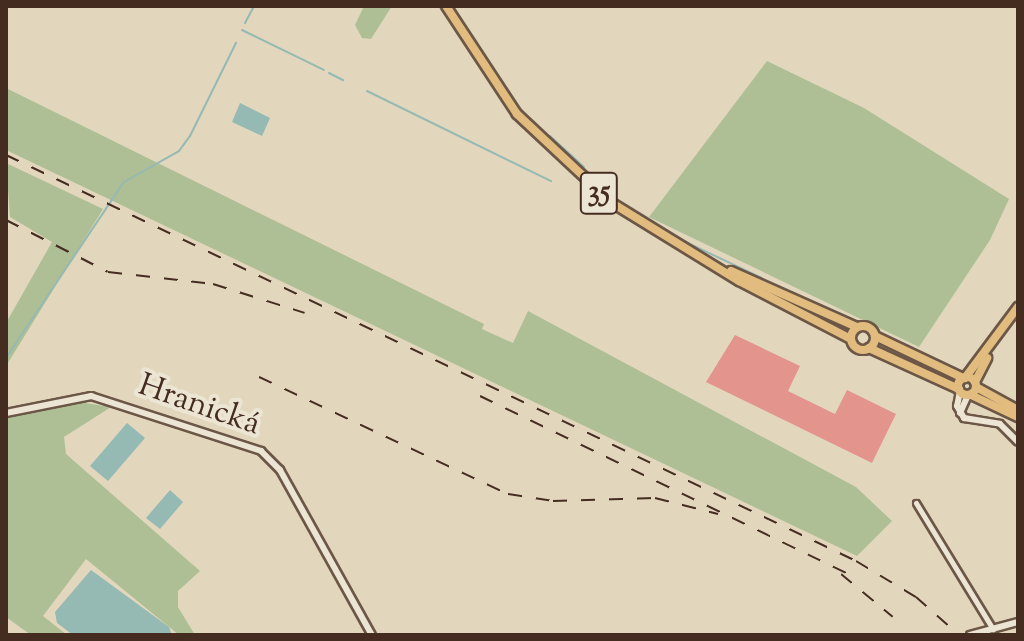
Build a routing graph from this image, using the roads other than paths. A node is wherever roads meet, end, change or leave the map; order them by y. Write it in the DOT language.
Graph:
graph roads {
  1 [pos="446,6"];
  2 [pos="694,254"];
  3 [pos="1018,307"];
  4 [pos="857,327"];
  5 [pos="875,336"];
  6 [pos="851,339"];
  7 [pos="995,339"];
  8 [pos="869,348"];
  9 [pos="964,378"];
  10 [pos="968,390"];
  11 [pos="1018,410"];
  12 [pos="6,413"];
  13 [pos="1018,417"];
  14 [pos="1018,442"];
  15 [pos="916,503"];
  16 [pos="1018,622"];
  17 [pos="993,629"];
  18 [pos="372,635"];
  19 [pos="970,635"];
  1 -- 2 [label="main road, 35"];
  2 -- 4 [label="main road, 35"];
  2 -- 6 [label="main road, 35"];
  3 -- 7 [label="main road"];
  4 -- 5 [label="main road, 35"];
  4 -- 6 [label="main road"];
  5 -- 8 [label="main road"];
  5 -- 9 [label="main road, 35"];
  6 -- 8 [label="main road, 35"];
  7 -- 9 [label="main road"];
  7 -- 10 [label="main road"];
  8 -- 10 [label="main road, 35"];
  9 -- 10 [label="main road, 35"];
  10 -- 11 [label="main road, 35"];
  10 -- 13 [label="main road, 35"];
  10 -- 14 [label="street"];
  12 -- 18 [label="street, Hranická"];
  15 -- 17 [label="street"];
  16 -- 17 [label="street"];
  17 -- 19 [label="street"];
}
